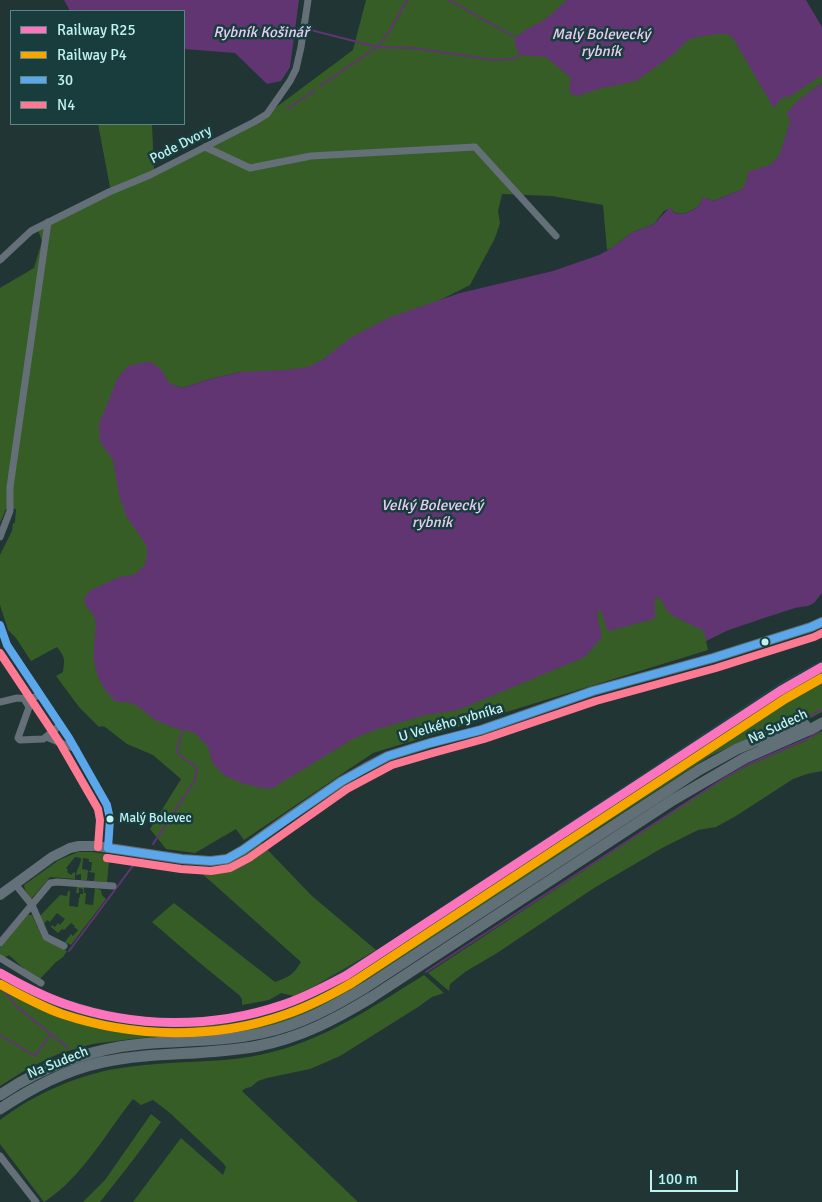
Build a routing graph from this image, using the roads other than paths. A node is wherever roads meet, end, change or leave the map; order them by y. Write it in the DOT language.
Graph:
graph roads {
  1 [pos="308,0"];
  2 [pos="205,147"];
  3 [pos="48,222"];
  4 [pos="556,236"];
  5 [pos="0,260"];
  6 [pos="0,537"];
  7 [pos="822,622"];
  8 [pos="0,625"];
  9 [pos="40,695"];
  10 [pos="24,699"];
  11 [pos="0,702"];
  12 [pos="822,716"];
  13 [pos="822,723"];
  14 [pos="60,725"];
  15 [pos="46,737"];
  16 [pos="76,749"];
  17 [pos="108,848"];
  18 [pos="16,884"];
  19 [pos="113,886"];
  20 [pos="0,895"];
  21 [pos="32,905"];
  22 [pos="0,943"];
  23 [pos="64,946"];
  24 [pos="0,958"];
  25 [pos="41,982"];
  26 [pos="0,1096"];
  27 [pos="0,1109"];
  28 [pos="0,1156"];
  29 [pos="36,1202"];
  1 -- 2 [label="street, Pode Dvory"];
  2 -- 3 [label="street, Pode Dvory"];
  2 -- 4 [label="street"];
  3 -- 5 [label="street, Pode Dvory"];
  3 -- 6 [label="street"];
  7 -- 17 [label="street, U Velkého rybníka"];
  8 -- 9 [label="street"];
  9 -- 10 [label="street"];
  9 -- 14 [label="street"];
  10 -- 11 [label="street"];
  10 -- 15 [label="street"];
  12 -- 26 [label="main road, Na Sudech"];
  13 -- 27 [label="main road, Na Sudech"];
  14 -- 15 [label="street"];
  14 -- 16 [label="street"];
  15 -- 16 [label="street"];
  16 -- 17 [label="street"];
  17 -- 18 [label="street, U Velkého rybníka"];
  18 -- 20 [label="street, U Velkého rybníka"];
  18 -- 21 [label="street"];
  19 -- 21 [label="street"];
  21 -- 22 [label="street"];
  21 -- 23 [label="street"];
  24 -- 25 [label="street"];
  28 -- 29 [label="street"];
}
